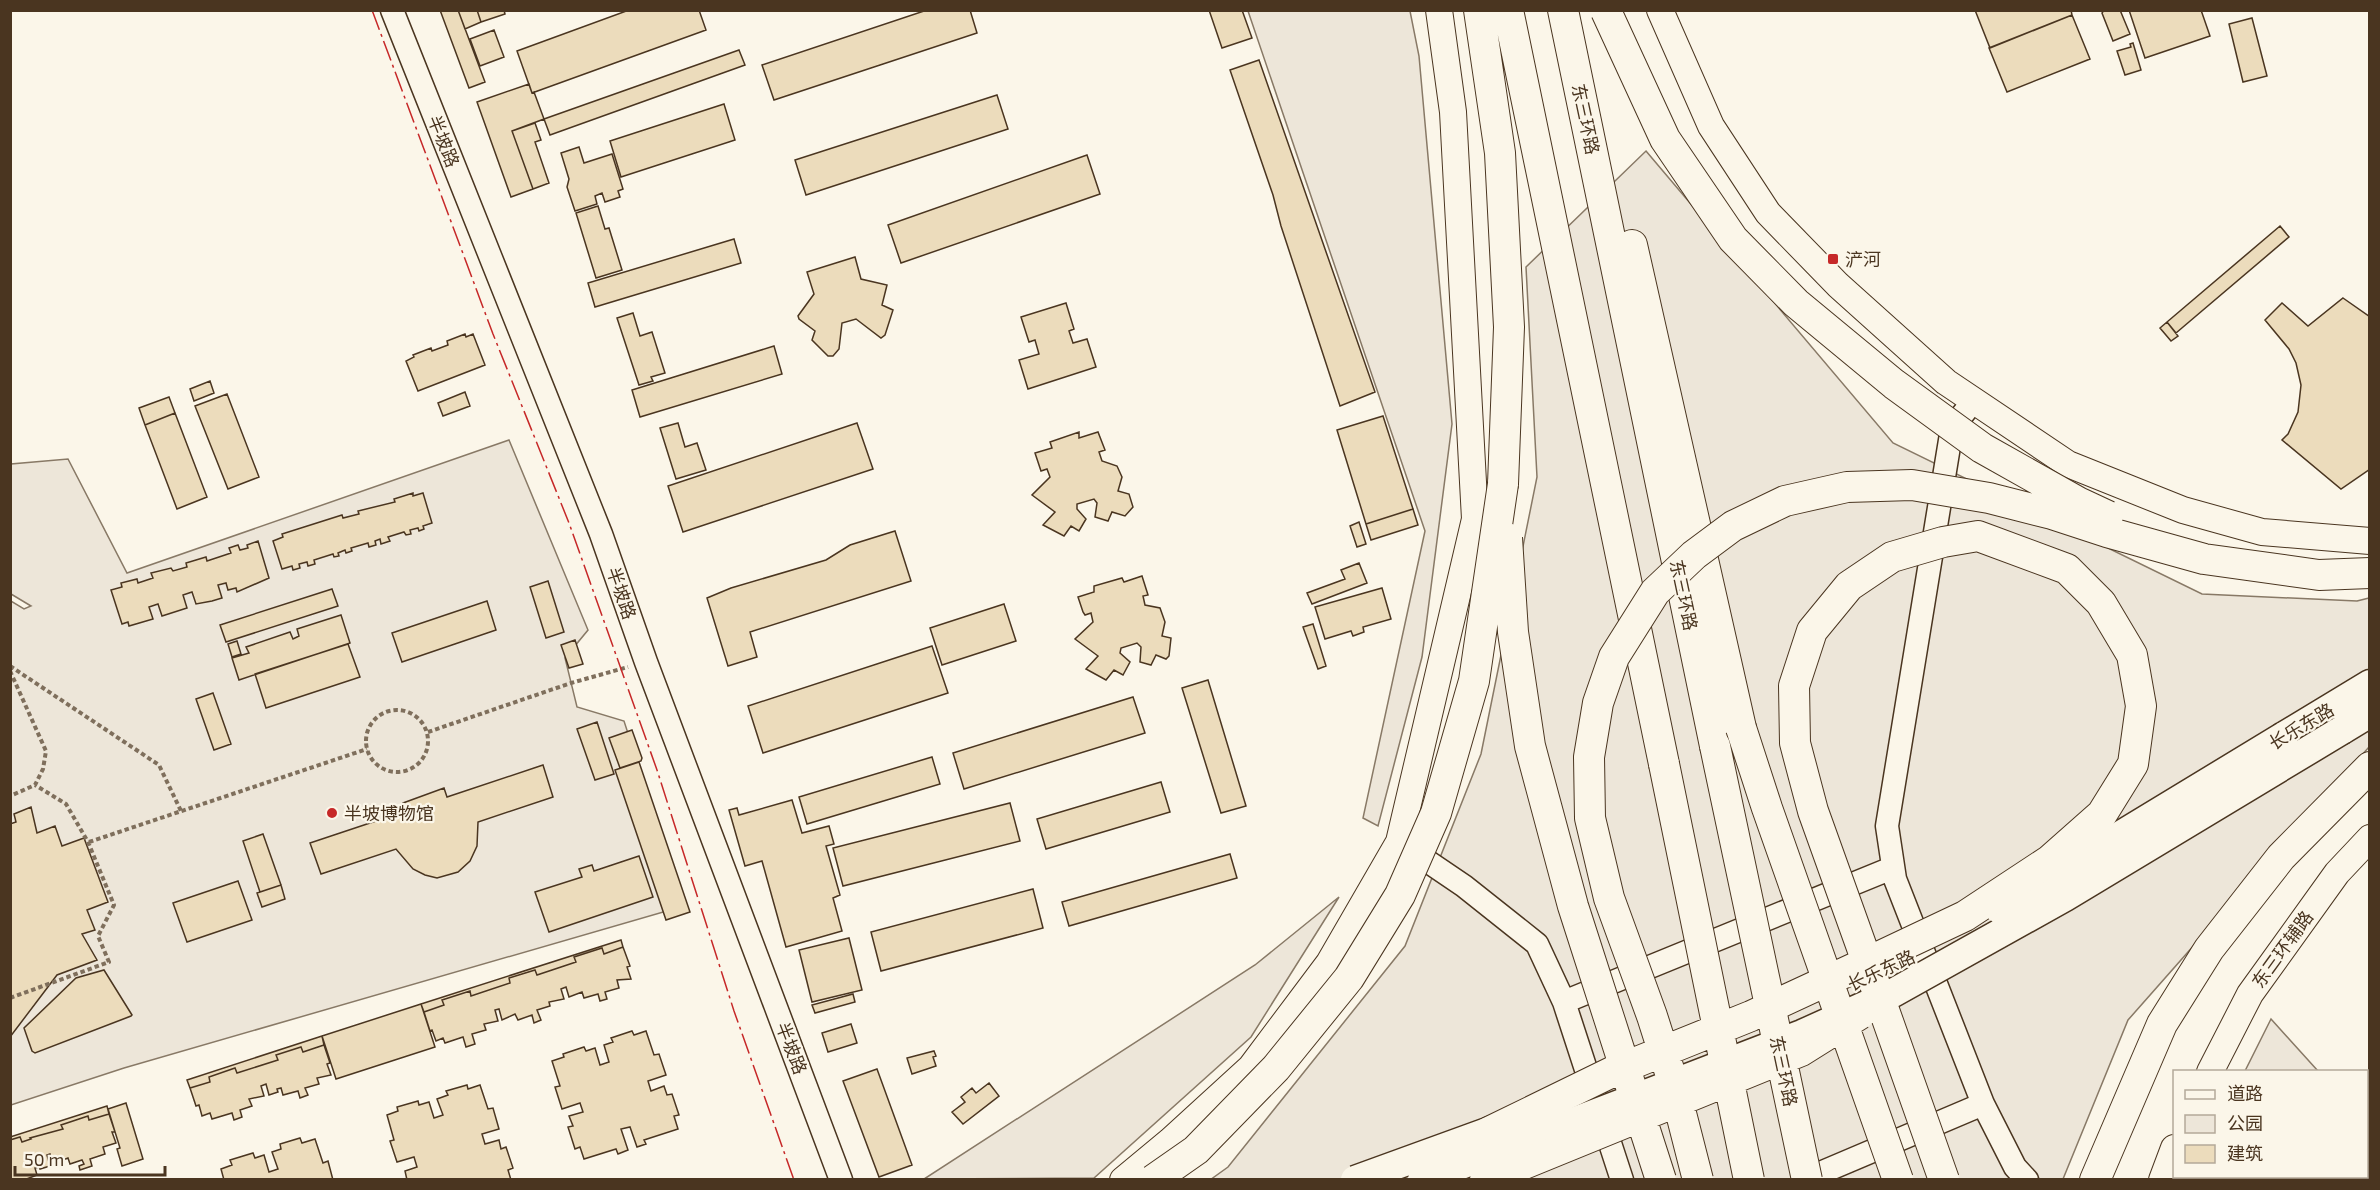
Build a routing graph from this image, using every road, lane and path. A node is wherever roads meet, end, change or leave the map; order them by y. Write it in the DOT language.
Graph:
graph roads {
  1 [pos="392,10"];
  2 [pos="1439,10"];
  3 [pos="1479,10"];
  4 [pos="1508,10"];
  5 [pos="1563,10"];
  6 [pos="1660,10"];
  7 [pos="1606,11"];
  8 [pos="1591,140"];
  9 [pos="1974,400"];
  10 [pos="1503,484"];
  11 [pos="2370,541"];
  12 [pos="2204,558"];
  13 [pos="2370,573"];
  14 [pos="646,662"];
  15 [pos="10,666"];
  16 [pos="10,671"];
  17 [pos="2370,684"];
  18 [pos="2370,713"];
  19 [pos="428,732"];
  20 [pos="366,748"];
  21 [pos="2370,767"];
  22 [pos="35,786"];
  23 [pos="10,796"];
  24 [pos="181,811"];
  25 [pos="2370,838"];
  26 [pos="88,842"];
  27 [pos="1398,842"];
  28 [pos="1892,868"];
  29 [pos="1893,993"];
  30 [pos="10,998"];
  31 [pos="1564,1002"];
  32 [pos="2211,1070"];
  33 [pos="1983,1104"];
  34 [pos="1489,1132"];
  35 [pos="2173,1153"];
  36 [pos="841,1179"];
  37 [pos="1123,1179"];
  38 [pos="1153,1179"];
  39 [pos="1355,1179"];
  40 [pos="1422,1179"];
  41 [pos="1485,1179"];
  42 [pos="1622,1179"];
  43 [pos="1661,1179"];
  44 [pos="1698,1179"];
  45 [pos="1749,1179"];
  46 [pos="1805,1179"];
  47 [pos="1898,1179"];
  48 [pos="1944,1179"];
  49 [pos="2026,1179"];
  50 [pos="2095,1179"];
  51 [pos="2162,1179"];
  1 -- 14 [label="street, 半坡路"];
  2 -- 27 [label="main road"];
  3 -- 10 [label="highway"];
  4 -- 45 [label="highway, bridge"];
  5 -- 8 [label="highway, 东三环路"];
  6 -- 9 [label="main road"];
  7 -- 12 [label="highway, bridge"];
  8 -- 46 [label="highway, 东三环路, bridge"];
  8 -- 47 [label="highway, bridge"];
  9 -- 11 [label="main road"];
  9 -- 28 [label="street"];
  10 -- 38 [label="highway, bridge"];
  10 -- 43 [label="highway, bridge"];
  12 -- 13 [label="highway, bridge"];
  12 -- 44 [label="highway, bridge"];
  14 -- 19 [label="path"];
  14 -- 36 [label="street, 半坡路"];
  15 -- 24 [label="path"];
  16 -- 22 [label="path"];
  17 -- 34 [label="main road, 长乐东路, bridge"];
  18 -- 29 [label="main road, 长乐东路, bridge"];
  19 -- 20 [label="path"];
  19 -- 20 [label="path"];
  20 -- 24 [label="path"];
  21 -- 50 [label="highway"];
  22 -- 23 [label="path"];
  22 -- 26 [label="path"];
  24 -- 26 [label="path"];
  25 -- 32 [label="main road, 东三环辅路"];
  26 -- 30 [label="path"];
  27 -- 31 [label="street"];
  27 -- 37 [label="main road"];
  28 -- 31 [label="street"];
  28 -- 33 [label="street"];
  29 -- 40 [label="main road, 长乐东路, bridge"];
  29 -- 41 [label="highway, bridge"];
  31 -- 42 [label="street"];
  33 -- 46 [label="street"];
  33 -- 49 [label="street"];
  34 -- 39 [label="main road, 长乐东路, bridge"];
  34 -- 48 [label="highway, bridge"];
  35 -- 51 [label="main road"];
}
